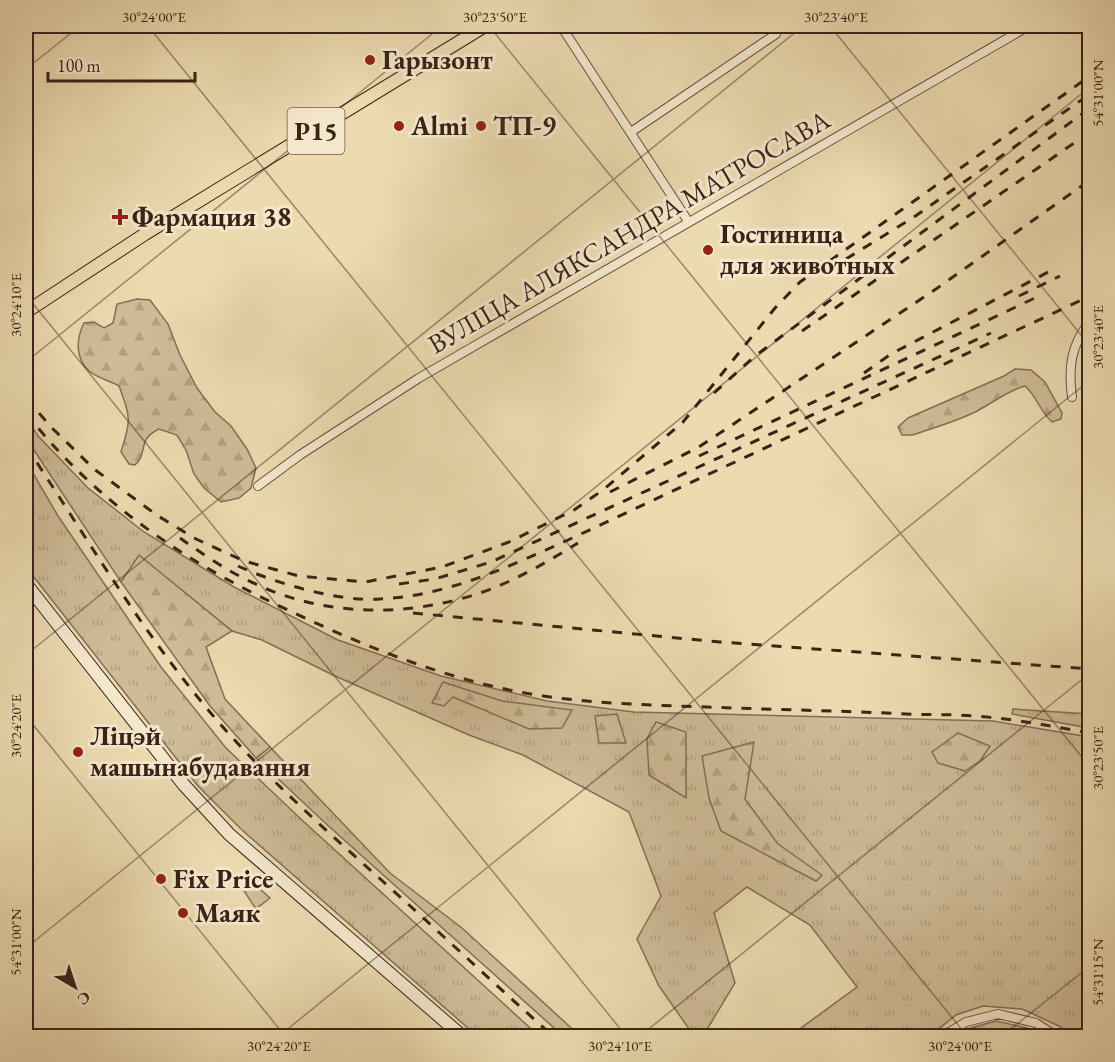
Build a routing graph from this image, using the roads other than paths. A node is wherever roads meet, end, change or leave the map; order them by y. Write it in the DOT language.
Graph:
graph roads {
  1 [pos="485,26"];
  2 [pos="561,26"];
  3 [pos="1029,26"];
  4 [pos="776,34"];
  5 [pos="631,132"];
  6 [pos="688,221"];
  7 [pos="26,312"];
  8 [pos="1089,321"];
  9 [pos="1072,397"];
  10 [pos="258,486"];
  11 [pos="26,584"];
  12 [pos="462,1036"];
  13 [pos="943,1036"];
  14 [pos="1056,1036"];
  1 -- 7 [label="main road, Р15"];
  2 -- 5 [label="street"];
  3 -- 6 [label="street, ВУЛІЦА АЛЯКСАНДРА МАТРОСАВА"];
  4 -- 5 [label="street"];
  5 -- 6 [label="street"];
  6 -- 10 [label="street, ВУЛІЦА АЛЯКСАНДРА МАТРОСАВА"];
  8 -- 9 [label="street"];
  11 -- 12 [label="street"];
  13 -- 14 [label="street"];
}
